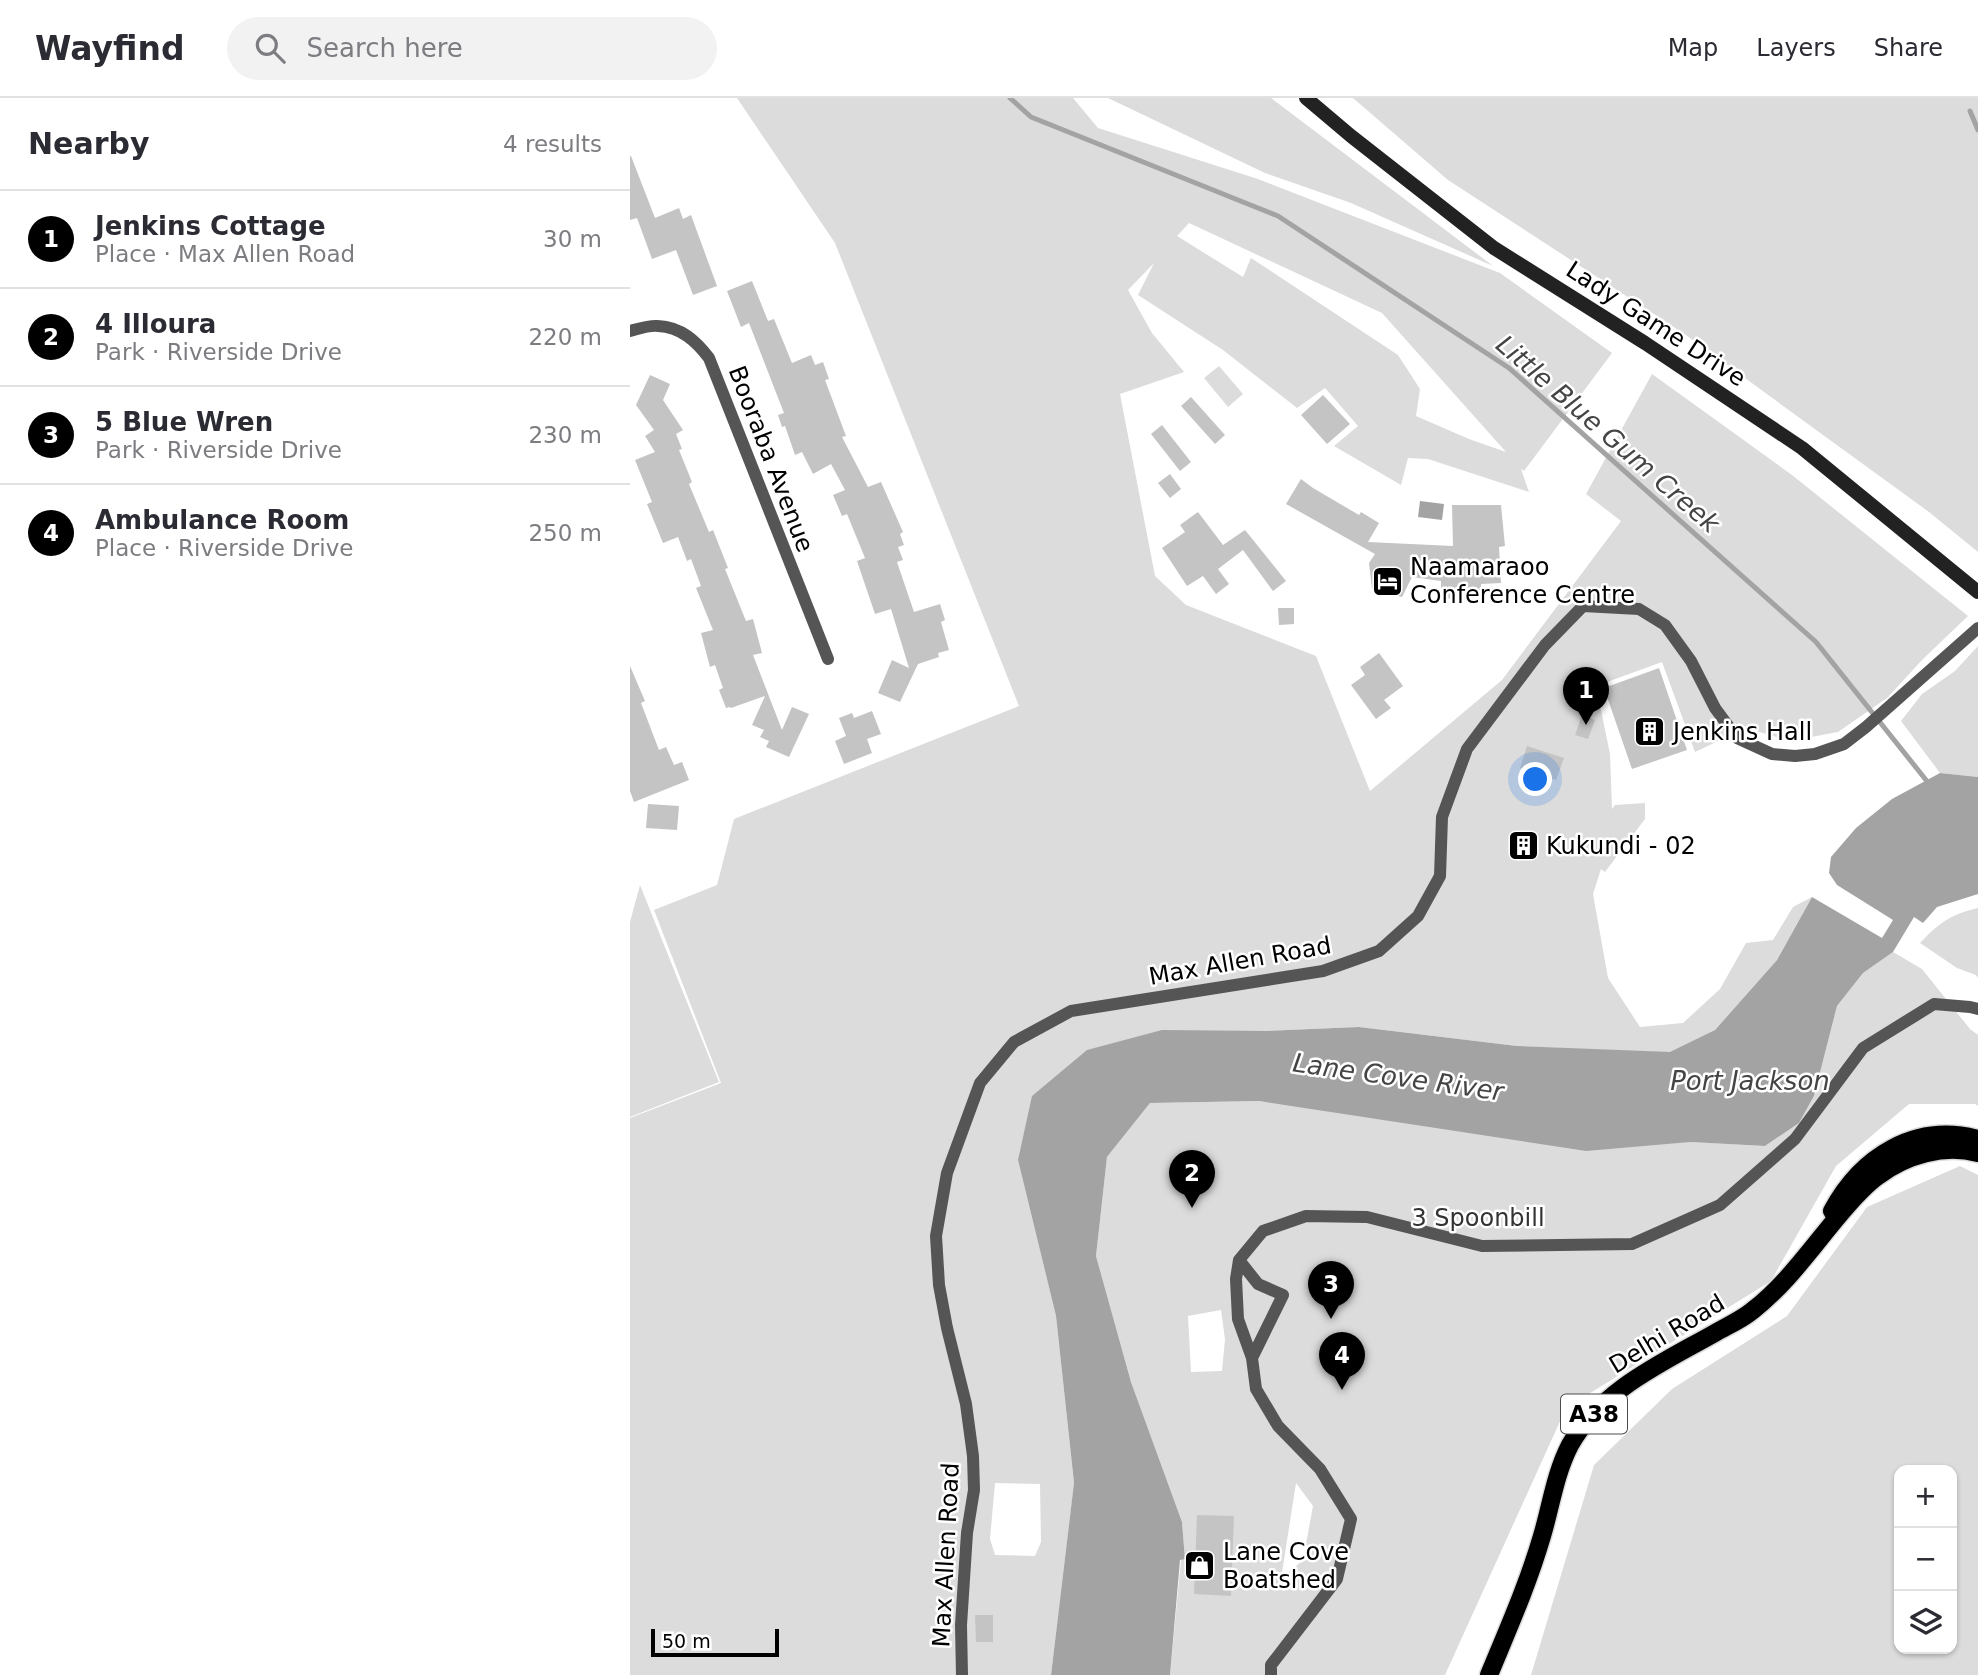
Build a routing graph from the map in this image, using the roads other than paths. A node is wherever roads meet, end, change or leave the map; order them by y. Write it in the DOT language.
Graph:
graph roads {
  1 [pos="1306,98"];
  2 [pos="630,331"];
  3 [pos="1978,592"];
  4 [pos="1978,628"];
  5 [pos="828,659"];
  6 [pos="1978,1009"];
  7 [pos="1978,1139"];
  8 [pos="1978,1153"];
  9 [pos="1816,1242"];
  10 [pos="1239,1260"];
  11 [pos="1252,1358"];
  12 [pos="962,1675"];
  13 [pos="1272,1675"];
  14 [pos="1489,1675"];
  1 -- 3 [label="main road, Lady Game Drive"];
  2 -- 5 [label="street, Booraba Avenue"];
  4 -- 12 [label="street, Max Allen Road"];
  6 -- 10 [label="street"];
  7 -- 9 [label="main road, Delhi Road / A38"];
  8 -- 9 [label="main road, Delhi Road / A38"];
  9 -- 14 [label="main road, Delhi Road / A38"];
  10 -- 11 [label="street"];
  10 -- 11 [label="street"];
  11 -- 13 [label="street"];
}
